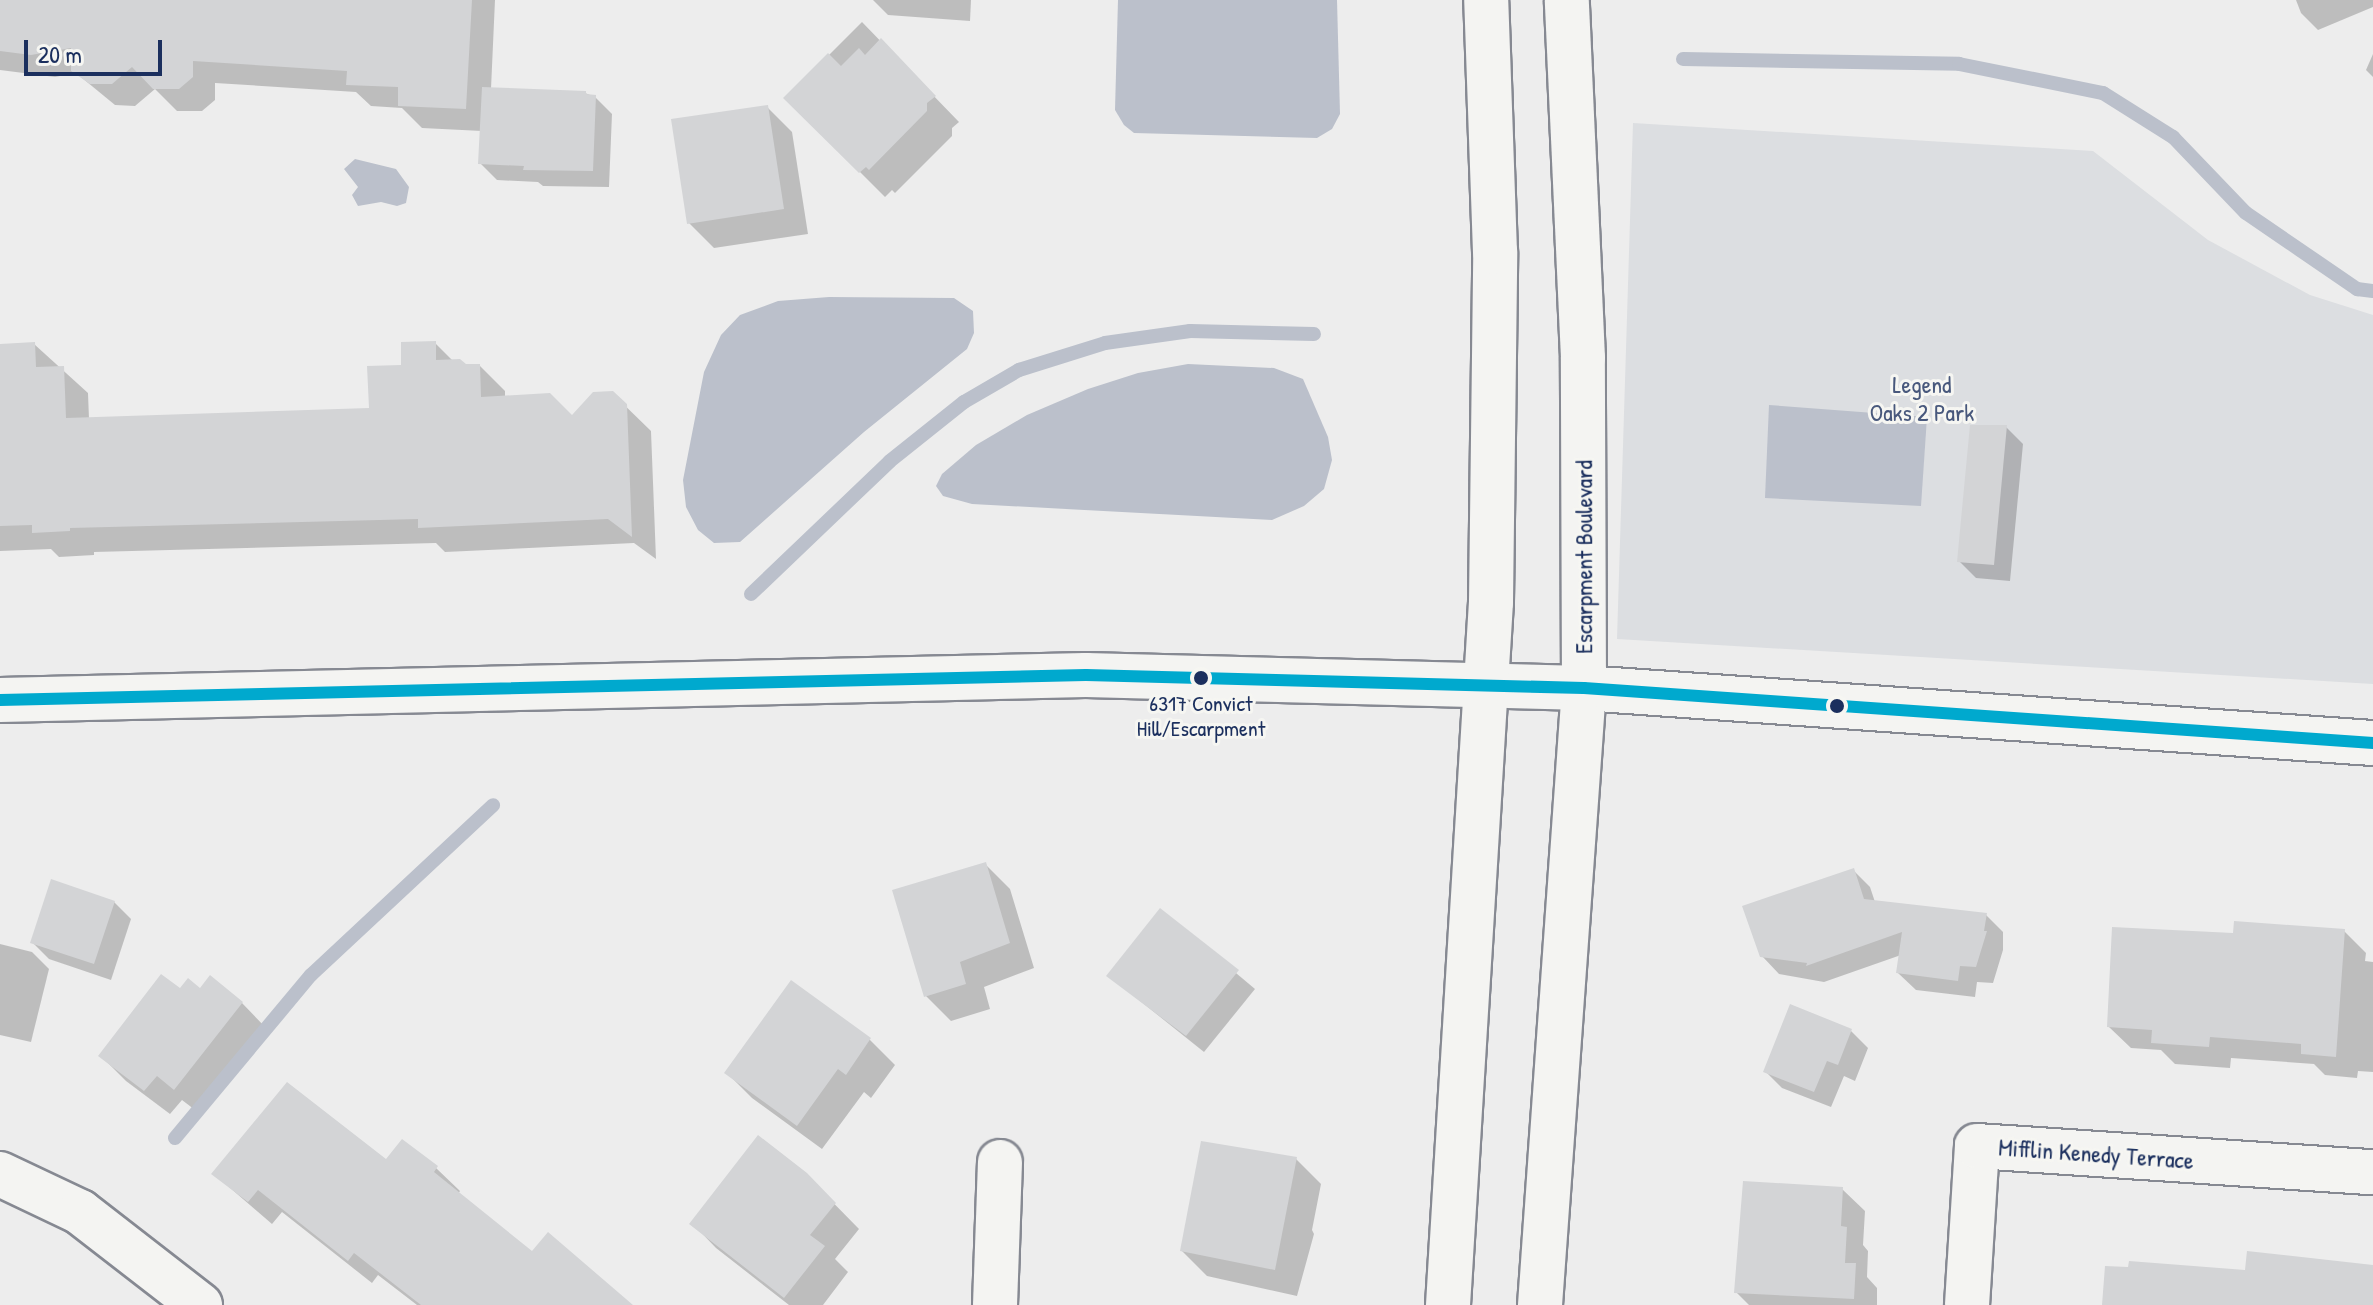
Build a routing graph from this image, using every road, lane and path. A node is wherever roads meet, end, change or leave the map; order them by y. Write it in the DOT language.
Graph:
graph roads {
  1 [pos="1486,0"];
  2 [pos="1567,0"];
  3 [pos="1485,683"];
  4 [pos="1584,688"];
  5 [pos="0,700"];
  6 [pos="2373,743"];
  7 [pos="1000,1162"];
  8 [pos="2373,1172"];
  9 [pos="0,1174"];
  10 [pos="200,1305"];
  11 [pos="995,1305"];
  12 [pos="1448,1305"];
  13 [pos="1540,1305"];
  14 [pos="1967,1305"];
  1 -- 3 [label="street"];
  2 -- 4 [label="street, Escarpment Boulevard"];
  3 -- 4 [label="street"];
  3 -- 5 [label="street"];
  3 -- 12 [label="street"];
  4 -- 6 [label="street"];
  4 -- 13 [label="street, Escarpment Boulevard"];
  7 -- 11 [label="street"];
  8 -- 14 [label="street, Mifflin Kenedy Terrace"];
  9 -- 10 [label="street"];
}
